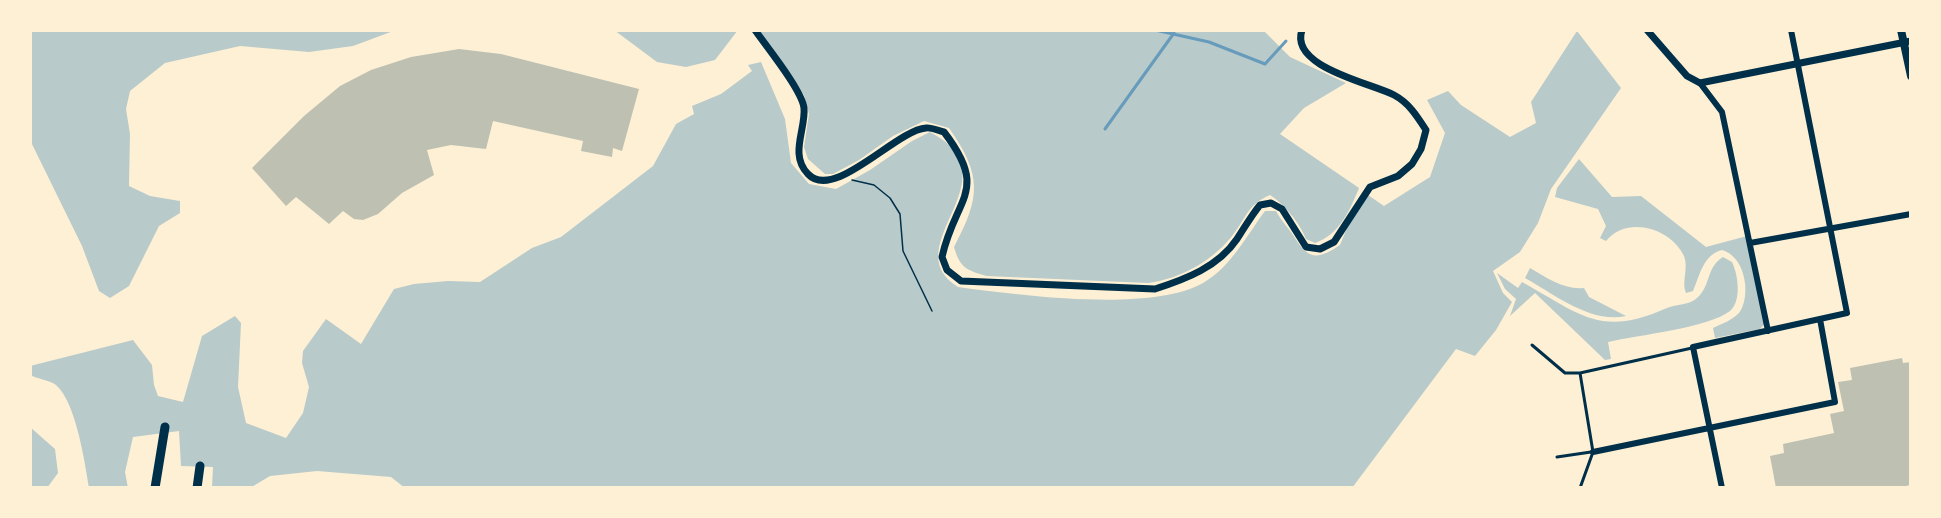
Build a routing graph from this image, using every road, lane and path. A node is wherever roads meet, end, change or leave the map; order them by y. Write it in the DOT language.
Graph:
graph roads {
  1 [pos="754,30"];
  2 [pos="1302,30"];
  3 [pos="1647,30"];
  4 [pos="1791,30"];
  5 [pos="1901,30"];
  6 [pos="1907,42"];
  7 [pos="1798,63"];
  8 [pos="1911,76"];
  9 [pos="1700,83"];
  10 [pos="839,177"];
  11 [pos="1911,214"];
  12 [pos="1830,227"];
  13 [pos="1750,243"];
  14 [pos="932,311"];
  15 [pos="1820,319"];
  16 [pos="1768,331"];
  17 [pos="1532,345"];
  18 [pos="1693,347"];
  19 [pos="1580,373"];
  20 [pos="165,427"];
  21 [pos="1708,428"];
  22 [pos="1593,452"];
  23 [pos="1557,457"];
  24 [pos="200,466"];
  25 [pos="155,488"];
  26 [pos="197,488"];
  27 [pos="1580,488"];
  28 [pos="1722,488"];
  1 -- 10 [label="street"];
  2 -- 10 [label="street"];
  3 -- 9 [label="street"];
  4 -- 7 [label="street"];
  5 -- 6 [label="main road"];
  6 -- 7 [label="street"];
  6 -- 8 [label="main road"];
  7 -- 9 [label="street"];
  7 -- 12 [label="street"];
  9 -- 13 [label="street"];
  10 -- 14 [label="path"];
  11 -- 12 [label="street"];
  12 -- 13 [label="street"];
  12 -- 15 [label="street"];
  13 -- 16 [label="street"];
  15 -- 16 [label="street"];
  15 -- 21 [label="street"];
  16 -- 18 [label="street"];
  17 -- 19 [label="lane"];
  18 -- 19 [label="lane"];
  18 -- 21 [label="street"];
  19 -- 22 [label="lane"];
  20 -- 25 [label="highway"];
  21 -- 22 [label="street"];
  21 -- 28 [label="street"];
  22 -- 23 [label="lane"];
  22 -- 27 [label="lane"];
  24 -- 26 [label="highway"];
}
